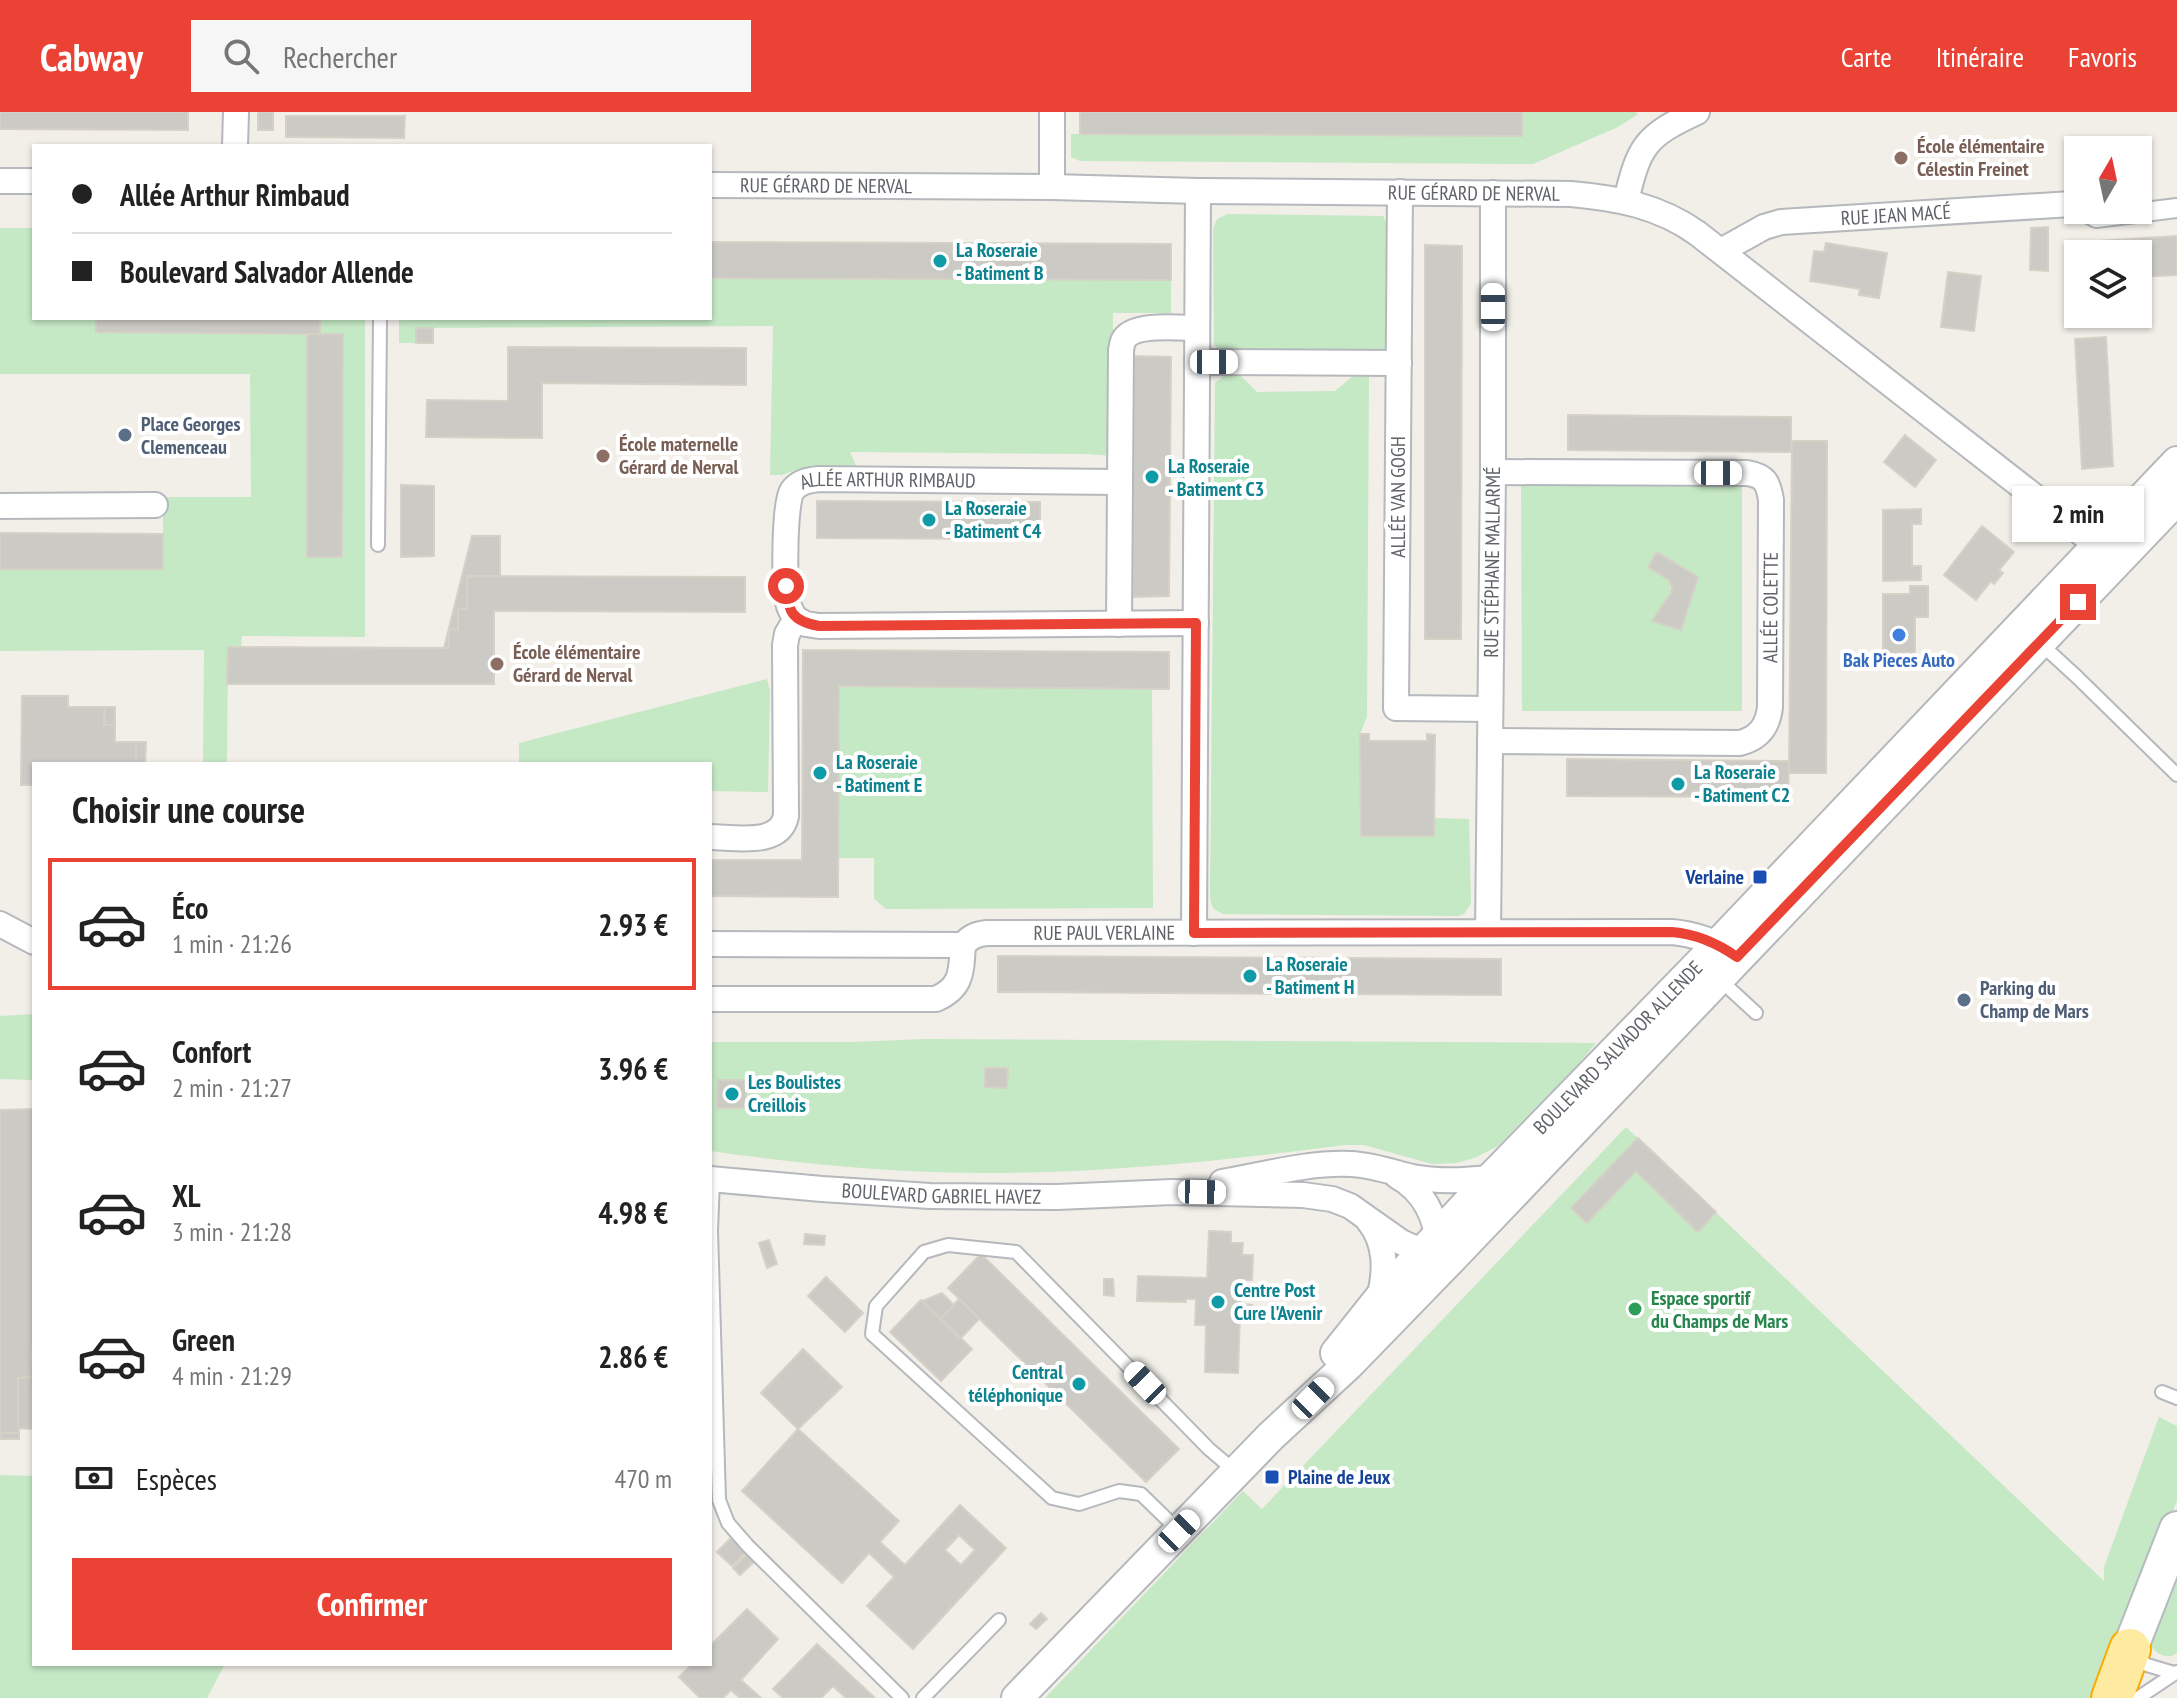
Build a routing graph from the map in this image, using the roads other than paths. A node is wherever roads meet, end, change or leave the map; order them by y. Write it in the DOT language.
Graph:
graph roads {
  1 [pos="236,112"];
  2 [pos="1052,112"];
  3 [pos="1697,112"];
  4 [pos="235,144"];
  5 [pos="0,181"];
  6 [pos="32,181"];
  7 [pos="712,185"];
  8 [pos="1052,187"];
  9 [pos="1198,191"];
  10 [pos="1400,192"];
  11 [pos="1493,193"];
  12 [pos="1626,201"];
  13 [pos="2064,208"];
  14 [pos="2177,208"];
  15 [pos="2152,211"];
  16 [pos="1721,251"];
  17 [pos="380,320"];
  18 [pos="1197,328"];
  19 [pos="1197,362"];
  20 [pos="1399,363"];
  21 [pos="2177,462"];
  22 [pos="1493,472"];
  23 [pos="1119,482"];
  24 [pos="2177,499"];
  25 [pos="155,505"];
  26 [pos="0,506"];
  27 [pos="378,545"];
  28 [pos="2107,553"];
  29 [pos="796,619"];
  30 [pos="1196,623"];
  31 [pos="1119,624"];
  32 [pos="2030,634"];
  33 [pos="1490,709"];
  34 [pos="1490,741"];
  35 [pos="2177,775"];
  36 [pos="712,837"];
  37 [pos="1,924"];
  38 [pos="1488,932"];
  39 [pos="1194,933"];
  40 [pos="32,941"];
  41 [pos="712,944"];
  42 [pos="963,945"];
  43 [pos="1718,960"];
  44 [pos="712,999"];
  45 [pos="1756,1013"];
  46 [pos="1372,1167"];
  47 [pos="1492,1177"];
  48 [pos="712,1179"];
  49 [pos="1172,1192"];
  50 [pos="1364,1215"];
  51 [pos="1438,1255"];
  52 [pos="712,1265"];
  53 [pos="1379,1299"];
  54 [pos="2162,1392"];
  55 [pos="2177,1398"];
  56 [pos="1271,1436"];
  57 [pos="1236,1472"];
  58 [pos="2177,1529"];
  59 [pos="1179,1531"];
  60 [pos="999,1620"];
  61 [pos="2130,1649"];
  62 [pos="2176,1673"];
  63 [pos="902,1698"];
  64 [pos="923,1698"];
  65 [pos="1017,1698"];
  66 [pos="2112,1698"];
  67 [pos="2138,1698"];
  1 -- 4 [label="street"];
  2 -- 8 [label="street"];
  3 -- 12 [label="street"];
  5 -- 6 [label="street"];
  7 -- 8 [label="street, RUE GÉRARD DE NERVAL"];
  8 -- 9 [label="street, RUE GÉRARD DE NERVAL"];
  9 -- 10 [label="street, RUE GÉRARD DE NERVAL"];
  9 -- 18 [label="street"];
  10 -- 11 [label="street, RUE GÉRARD DE NERVAL"];
  10 -- 20 [label="street, ALLÉE VAN GOGH"];
  11 -- 12 [label="street, RUE GÉRARD DE NERVAL"];
  11 -- 22 [label="street, RUE STÉPHANE MALLARMÉ"];
  12 -- 16 [label="street, RUE GÉRARD DE NERVAL"];
  13 -- 16 [label="street, RUE JEAN MACÉ"];
  14 -- 15 [label="street, RUE JEAN MACÉ"];
  16 -- 28 [label="street, RUE GÉRARD DE NERVAL"];
  17 -- 27 [label="lane"];
  18 -- 19 [label="street"];
  18 -- 23 [label="street"];
  19 -- 20 [label="street"];
  19 -- 30 [label="street"];
  20 -- 33 [label="street, ALLÉE VAN GOGH"];
  21 -- 28 [label="street, BOULEVARD SALVADOR ALLENDE"];
  22 -- 33 [label="street, RUE STÉPHANE MALLARMÉ"];
  22 -- 34 [label="street, ALLÉE COLETTE"];
  23 -- 29 [label="street, ALLÉE ARTHUR RIMBAUD"];
  23 -- 31 [label="street"];
  24 -- 28 [label="street, BOULEVARD SALVADOR ALLENDE"];
  25 -- 26 [label="street"];
  28 -- 32 [label="street, BOULEVARD SALVADOR ALLENDE"];
  29 -- 31 [label="street"];
  29 -- 36 [label="street"];
  30 -- 31 [label="street"];
  30 -- 39 [label="street"];
  32 -- 35 [label="lane"];
  32 -- 43 [label="street, BOULEVARD SALVADOR ALLENDE"];
  33 -- 34 [label="street, RUE STÉPHANE MALLARMÉ"];
  34 -- 38 [label="street, RUE STÉPHANE MALLARMÉ"];
  37 -- 40 [label="street"];
  38 -- 39 [label="street, RUE PAUL VERLAINE"];
  38 -- 43 [label="street, RUE PAUL VERLAINE"];
  39 -- 42 [label="street, RUE PAUL VERLAINE"];
  41 -- 42 [label="street, RUE PAUL VERLAINE"];
  42 -- 44 [label="street"];
  43 -- 45 [label="lane"];
  43 -- 47 [label="street, BOULEVARD SALVADOR ALLENDE"];
  43 -- 51 [label="street, BOULEVARD SALVADOR ALLENDE"];
  46 -- 47 [label="street, BOULEVARD GABRIEL HAVEZ"];
  46 -- 49 [label="street, BOULEVARD GABRIEL HAVEZ"];
  46 -- 51 [label="street"];
  47 -- 51 [label="street, BOULEVARD SALVADOR ALLENDE"];
  48 -- 49 [label="street, BOULEVARD GABRIEL HAVEZ"];
  49 -- 50 [label="street, BOULEVARD GABRIEL HAVEZ"];
  50 -- 51 [label="street, BOULEVARD GABRIEL HAVEZ"];
  50 -- 53 [label="street"];
  51 -- 53 [label="street, BOULEVARD SALVADOR ALLENDE"];
  51 -- 56 [label="street, BOULEVARD SALVADOR ALLENDE"];
  52 -- 63 [label="lane"];
  53 -- 56 [label="street, BOULEVARD SALVADOR ALLENDE"];
  54 -- 55 [label="lane"];
  56 -- 57 [label="street, BOULEVARD SALVADOR ALLENDE"];
  57 -- 59 [label="street, BOULEVARD SALVADOR ALLENDE"];
  57 -- 59 [label="lane"];
  58 -- 61 [label="main road"];
  59 -- 65 [label="street, BOULEVARD SALVADOR ALLENDE"];
  60 -- 64 [label="lane"];
  61 -- 62 [label="lane"];
  61 -- 66 [label="highway"];
  62 -- 67 [label="lane"];
}
